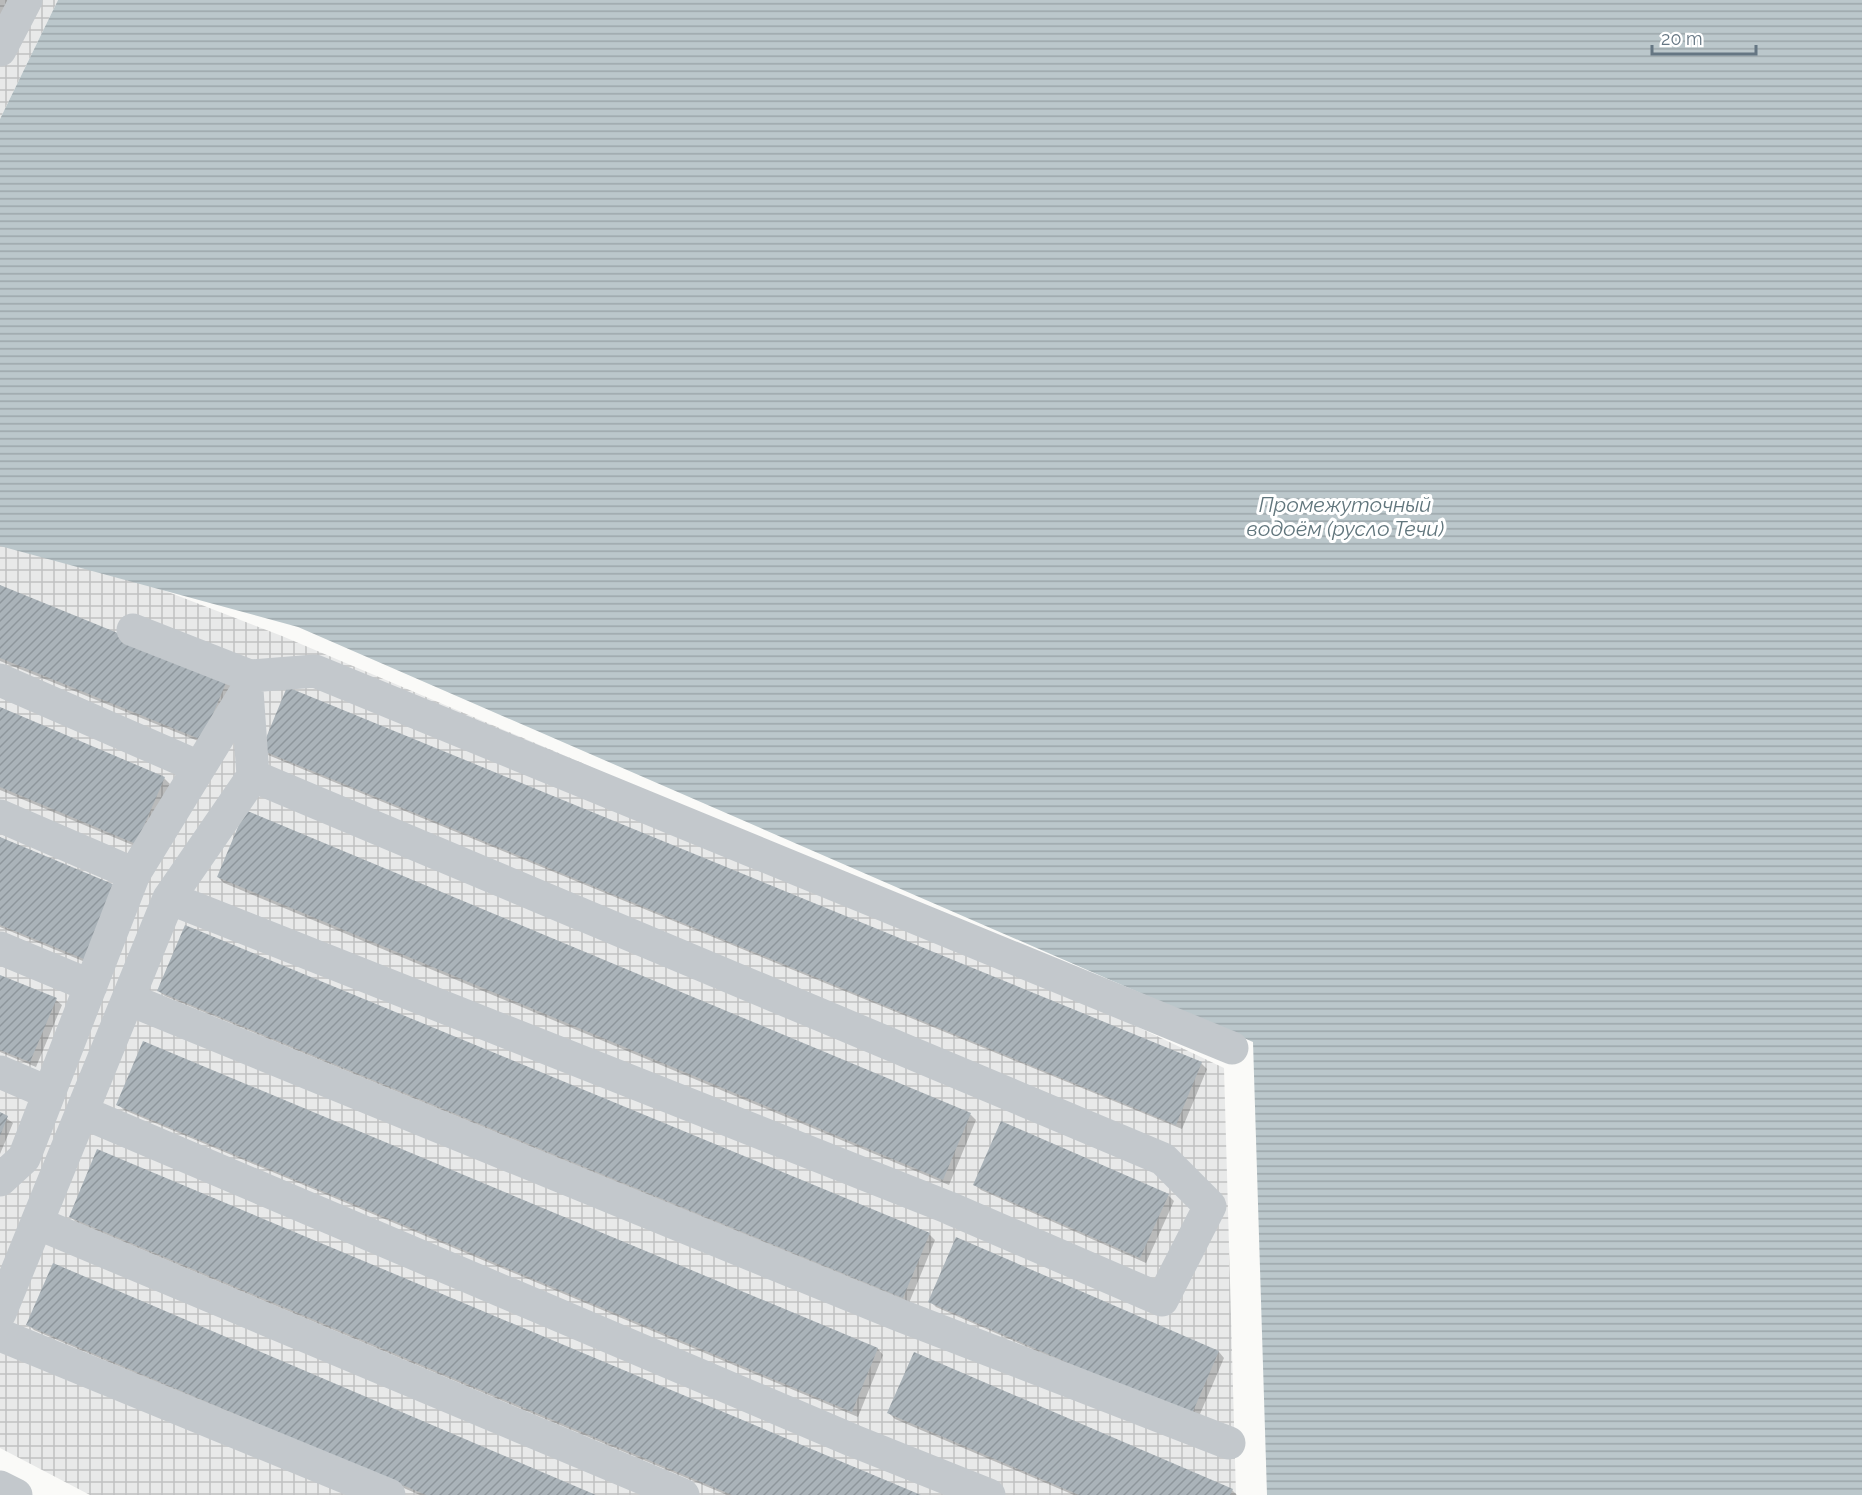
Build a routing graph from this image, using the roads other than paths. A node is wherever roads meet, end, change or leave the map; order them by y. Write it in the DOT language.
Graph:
graph roads {
  1 [pos="26,0"];
  2 [pos="0,50"];
  3 [pos="133,630"];
  4 [pos="0,680"];
  5 [pos="249,683"];
  6 [pos="199,767"];
  7 [pos="253,776"];
  8 [pos="0,816"];
  9 [pos="134,874"];
  10 [pos="170,898"];
  11 [pos="0,948"];
  12 [pos="91,986"];
  13 [pos="128,999"];
  14 [pos="1232,1048"];
  15 [pos="0,1072"];
  16 [pos="49,1093"];
  17 [pos="82,1112"];
  18 [pos="0,1180"];
  19 [pos="37,1223"];
  20 [pos="0,1313"];
  21 [pos="0,1335"];
  22 [pos="1230,1443"];
  23 [pos="0,1487"];
  24 [pos="16,1495"];
  25 [pos="388,1495"];
  26 [pos="683,1495"];
  27 [pos="989,1495"];
  1 -- 2 [label="lane"];
  3 -- 5 [label="lane"];
  4 -- 6 [label="lane"];
  5 -- 6 [label="lane"];
  5 -- 7 [label="lane"];
  5 -- 14 [label="lane"];
  6 -- 9 [label="lane"];
  7 -- 10 [label="lane"];
  7 -- 10 [label="lane"];
  8 -- 9 [label="lane"];
  9 -- 12 [label="lane"];
  10 -- 13 [label="lane"];
  11 -- 12 [label="lane"];
  12 -- 16 [label="lane"];
  13 -- 17 [label="lane"];
  13 -- 22 [label="lane"];
  15 -- 16 [label="lane"];
  16 -- 18 [label="lane"];
  17 -- 19 [label="lane"];
  17 -- 27 [label="lane"];
  19 -- 20 [label="lane"];
  19 -- 26 [label="lane"];
  21 -- 25 [label="lane"];
  23 -- 24 [label="lane"];
}
